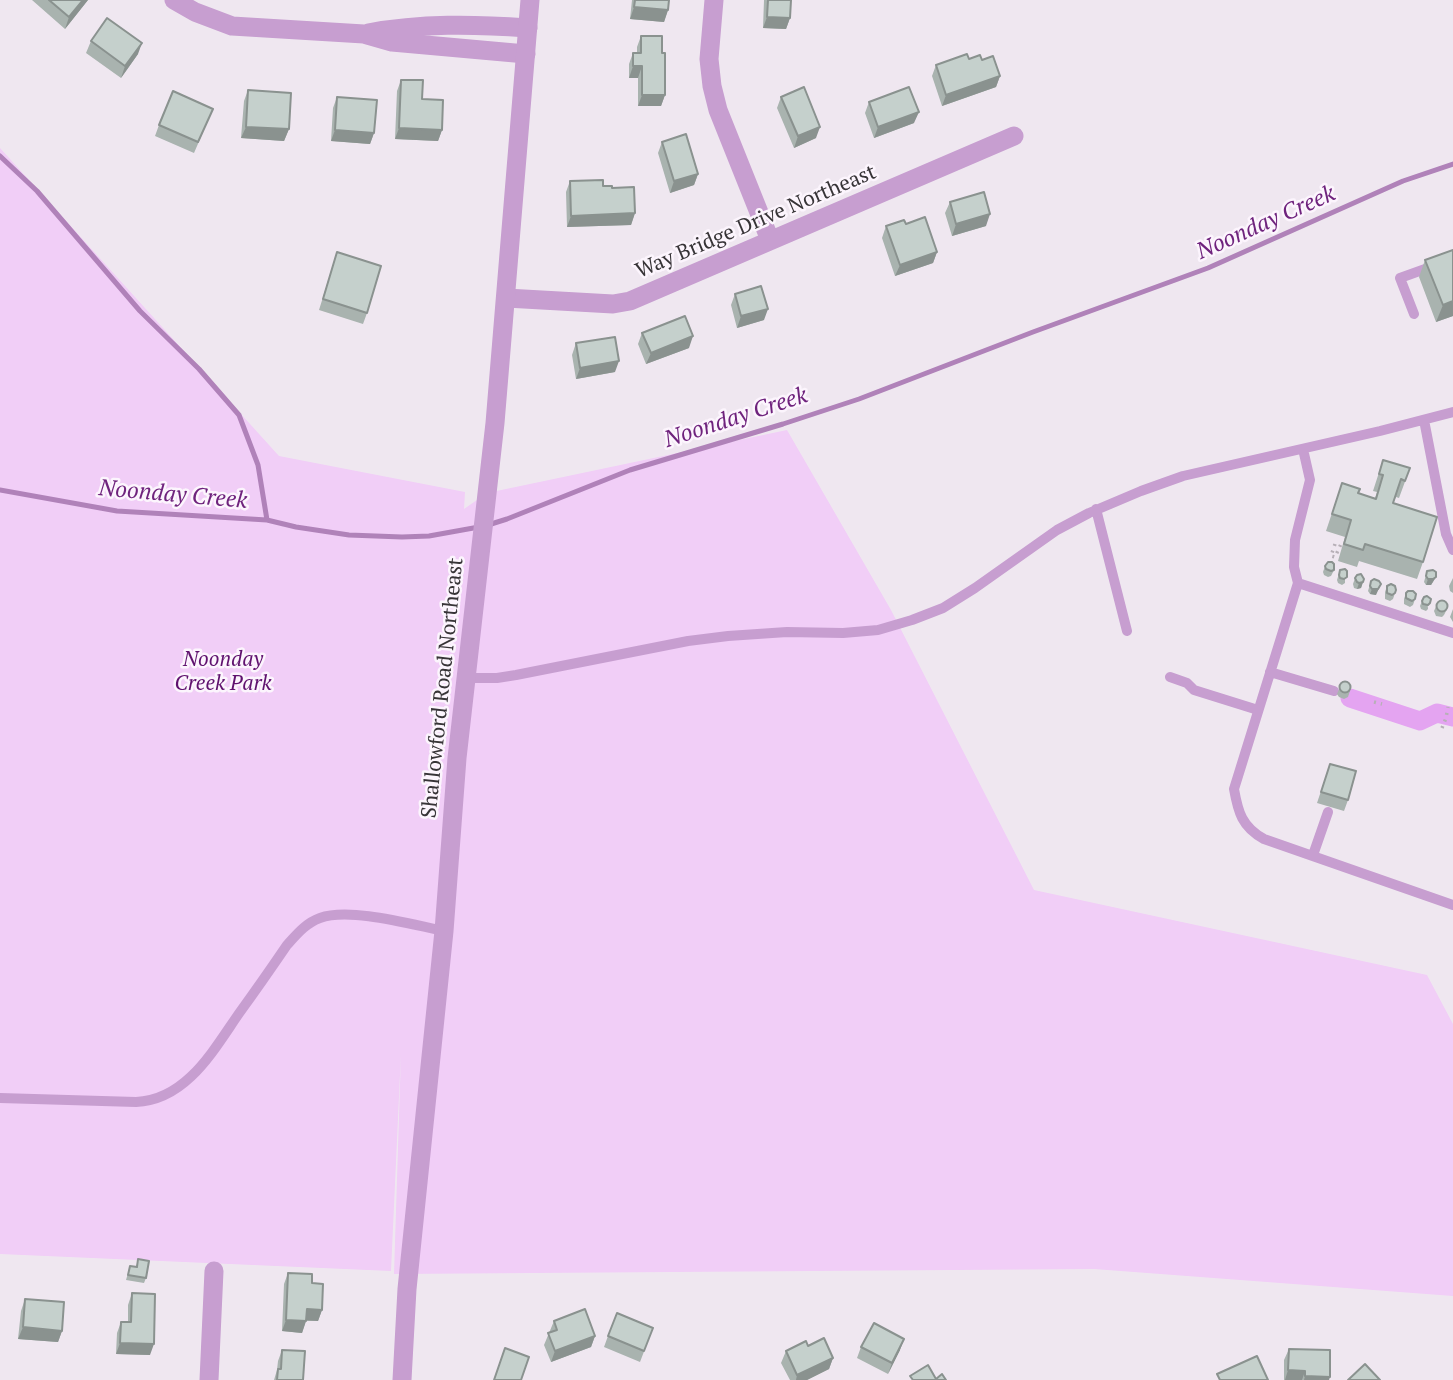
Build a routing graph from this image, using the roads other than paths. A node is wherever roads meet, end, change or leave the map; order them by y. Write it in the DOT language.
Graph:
graph roads {
  1 [pos="174,0"];
  2 [pos="530,0"];
  3 [pos="714,0"];
  4 [pos="528,28"];
  5 [pos="364,34"];
  6 [pos="526,54"];
  7 [pos="1014,136"];
  8 [pos="770,240"];
  9 [pos="1453,259"];
  10 [pos="506,298"];
  11 [pos="1414,314"];
  12 [pos="1453,412"];
  13 [pos="1424,420"];
  14 [pos="1303,449"];
  15 [pos="1096,509"];
  16 [pos="1453,550"];
  17 [pos="1298,583"];
  18 [pos="1127,631"];
  19 [pos="1453,633"];
  20 [pos="1270,671"];
  21 [pos="1170,677"];
  22 [pos="466,678"];
  23 [pos="1334,691"];
  24 [pos="1258,709"];
  25 [pos="1328,812"];
  26 [pos="1313,855"];
  27 [pos="1453,905"];
  28 [pos="444,931"];
  29 [pos="0,1098"];
  30 [pos="214,1270"];
  31 [pos="209,1380"];
  32 [pos="402,1380"];
  1 -- 5 [label="street"];
  2 -- 4 [label="street, Shallowford Road Northeast"];
  3 -- 8 [label="street"];
  4 -- 5 [label="street"];
  4 -- 6 [label="street, Shallowford Road Northeast"];
  5 -- 6 [label="street"];
  6 -- 10 [label="street, Shallowford Road Northeast"];
  7 -- 8 [label="street, Way Bridge Drive Northeast"];
  8 -- 10 [label="street, Way Bridge Drive Northeast"];
  9 -- 11 [label="lane"];
  10 -- 22 [label="street, Shallowford Road Northeast"];
  12 -- 13 [label="lane"];
  13 -- 14 [label="lane"];
  13 -- 16 [label="lane"];
  14 -- 15 [label="lane"];
  14 -- 17 [label="lane"];
  15 -- 18 [label="lane"];
  15 -- 22 [label="lane"];
  17 -- 19 [label="lane"];
  17 -- 20 [label="lane"];
  20 -- 23 [label="lane"];
  20 -- 24 [label="lane"];
  21 -- 24 [label="lane"];
  22 -- 28 [label="street, Shallowford Road Northeast"];
  24 -- 26 [label="lane"];
  25 -- 26 [label="lane"];
  26 -- 27 [label="lane"];
  28 -- 29 [label="lane"];
  28 -- 32 [label="street, Shallowford Road Northeast"];
  30 -- 31 [label="street"];
}
